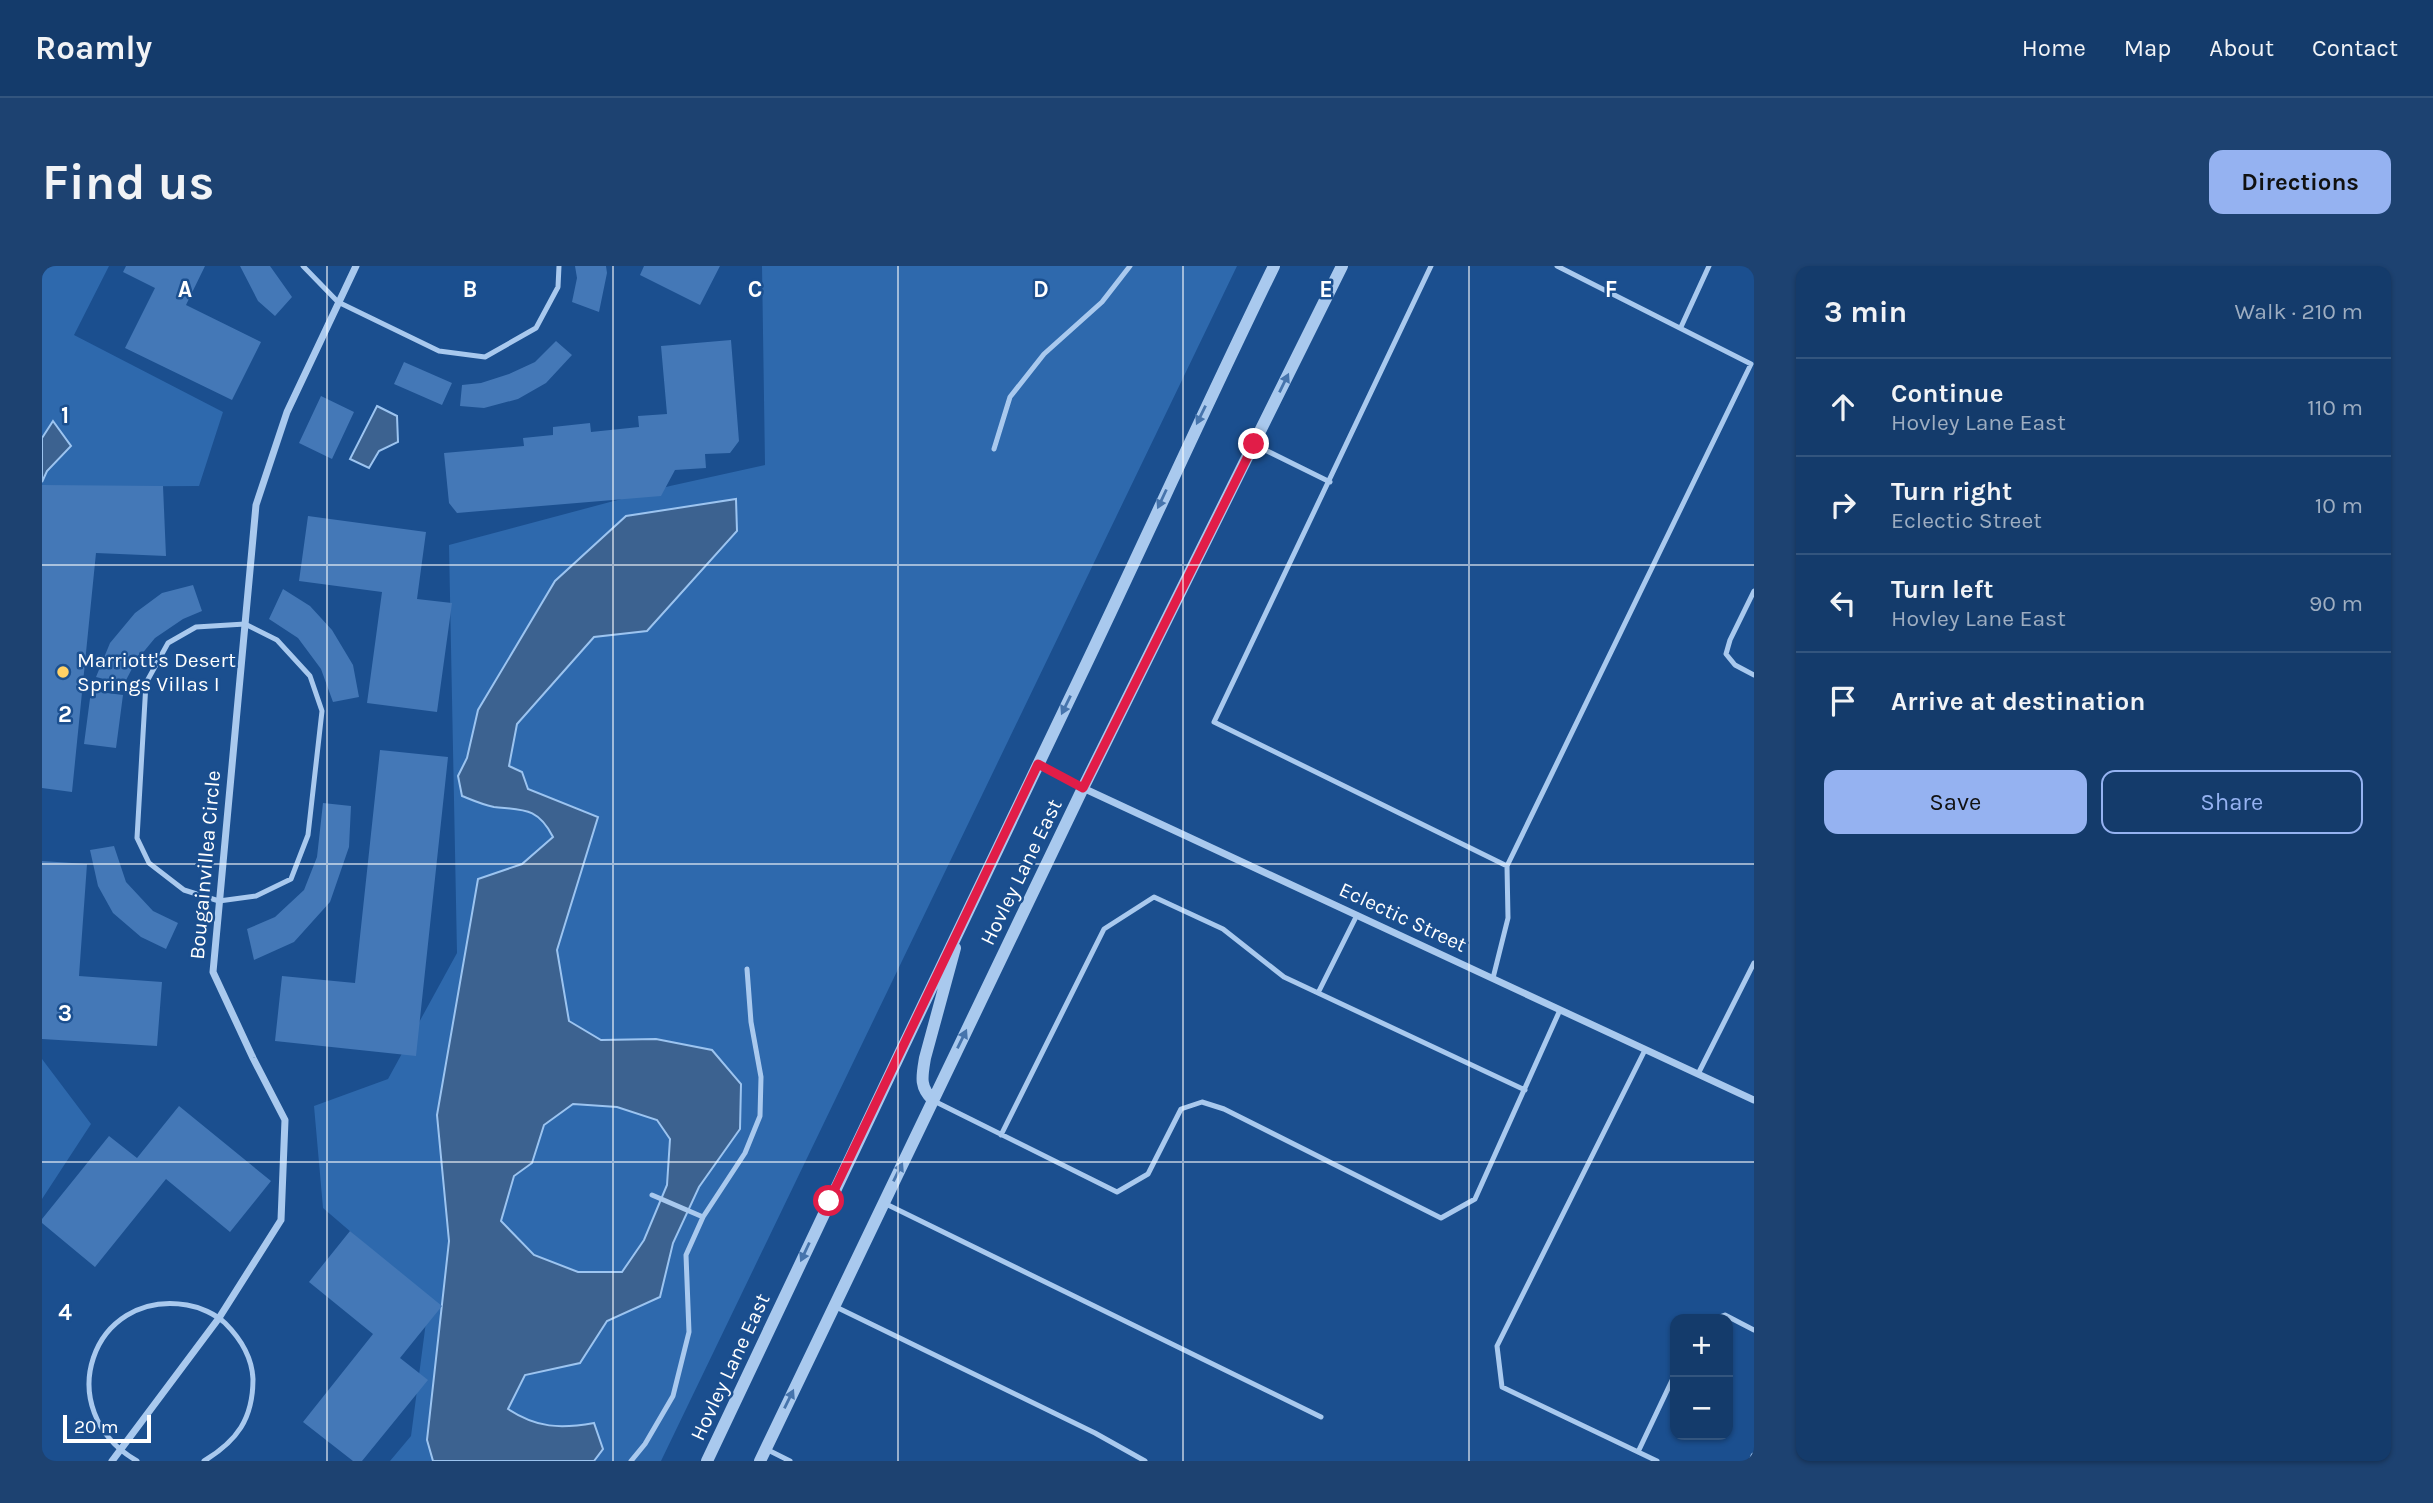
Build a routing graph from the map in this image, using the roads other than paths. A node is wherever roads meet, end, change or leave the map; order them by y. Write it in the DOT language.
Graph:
graph roads {
  1 [pos="303,266"];
  2 [pos="356,266"];
  3 [pos="559,266"];
  4 [pos="1130,266"];
  5 [pos="1274,266"];
  6 [pos="1342,266"];
  7 [pos="1431,266"];
  8 [pos="1557,266"];
  9 [pos="1709,266"];
  10 [pos="338,302"];
  11 [pos="1681,327"];
  12 [pos="1254,444"];
  13 [pos="994,449"];
  14 [pos="1330,482"];
  15 [pos="1754,591"];
  16 [pos="245,624"];
  17 [pos="1754,675"];
  18 [pos="1038,764"];
  19 [pos="1083,788"];
  20 [pos="1507,866"];
  21 [pos="219,901"];
  22 [pos="1357,915"];
  23 [pos="960,925"];
  24 [pos="1754,963"];
  25 [pos="747,969"];
  26 [pos="1493,978"];
  27 [pos="1318,993"];
  28 [pos="1560,1010"];
  29 [pos="1645,1050"];
  30 [pos="1698,1074"];
  31 [pos="1525,1090"];
  32 [pos="933,1100"];
  33 [pos="1754,1100"];
  34 [pos="1001,1135"];
  35 [pos="652,1195"];
  36 [pos="884,1203"];
  37 [pos="703,1217"];
  38 [pos="834,1306"];
  39 [pos="219,1318"];
  40 [pos="1733,1319"];
  41 [pos="1754,1330"];
  42 [pos="1674,1377"];
  43 [pos="1321,1417"];
  44 [pos="765,1449"];
  45 [pos="120,1451"];
  46 [pos="1638,1452"];
  47 [pos="113,1461"];
  48 [pos="137,1461"];
  49 [pos="204,1461"];
  50 [pos="631,1461"];
  51 [pos="707,1461"];
  52 [pos="760,1461"];
  53 [pos="790,1461"];
  54 [pos="1144,1461"];
  55 [pos="1657,1461"];
  1 -- 10 [label="lane"];
  2 -- 10 [label="street, Bougainvillea Circle"];
  3 -- 10 [label="lane"];
  4 -- 13 [label="lane"];
  5 -- 18 [label="street, Hovley Lane East, one-way"];
  12 -- 6 [label="street, Hovley Lane East, one-way"];
  7 -- 14 [label="lane"];
  8 -- 11 [label="lane"];
  9 -- 11 [label="lane"];
  10 -- 16 [label="street, Bougainvillea Circle"];
  11 -- 20 [label="lane"];
  12 -- 14 [label="lane"];
  12 -- 19 [label="street, Hovley Lane East"];
  14 -- 20 [label="lane"];
  15 -- 17 [label="lane"];
  16 -- 21 [label="street, Bougainvillea Circle"];
  16 -- 21 [label="lane"];
  16 -- 21 [label="lane"];
  18 -- 19 [label="street, Eclectic Street"];
  18 -- 23 [label="street, Hovley Lane East"];
  19 -- 22 [label="street, Eclectic Street"];
  32 -- 19 [label="street, Hovley Lane East, one-way"];
  20 -- 26 [label="lane"];
  21 -- 39 [label="street, Bougainvillea Circle"];
  22 -- 26 [label="street, Eclectic Street"];
  22 -- 27 [label="lane"];
  23 -- 32 [label="street"];
  23 -- 51 [label="street, Hovley Lane East, one-way"];
  24 -- 30 [label="lane"];
  25 -- 37 [label="lane"];
  26 -- 28 [label="street, Eclectic Street"];
  27 -- 31 [label="lane"];
  27 -- 34 [label="lane"];
  28 -- 29 [label="street, Eclectic Street"];
  28 -- 31 [label="lane"];
  29 -- 30 [label="street, Eclectic Street"];
  29 -- 46 [label="lane"];
  30 -- 33 [label="street, Eclectic Street"];
  31 -- 34 [label="lane"];
  32 -- 34 [label="lane"];
  36 -- 32 [label="street, Hovley Lane East, one-way"];
  35 -- 37 [label="lane"];
  36 -- 38 [label="street, Hovley Lane East"];
  36 -- 43 [label="lane"];
  37 -- 50 [label="lane"];
  44 -- 38 [label="street, Hovley Lane East, one-way"];
  38 -- 54 [label="lane"];
  39 -- 45 [label="street, Bougainvillea Circle"];
  39 -- 45 [label="lane"];
  39 -- 49 [label="lane"];
  40 -- 41 [label="lane"];
  42 -- 46 [label="lane"];
  44 -- 52 [label="street, Hovley Lane East"];
  44 -- 53 [label="lane"];
  45 -- 47 [label="street, Bougainvillea Circle"];
  45 -- 48 [label="lane"];
  46 -- 55 [label="lane"];
}
